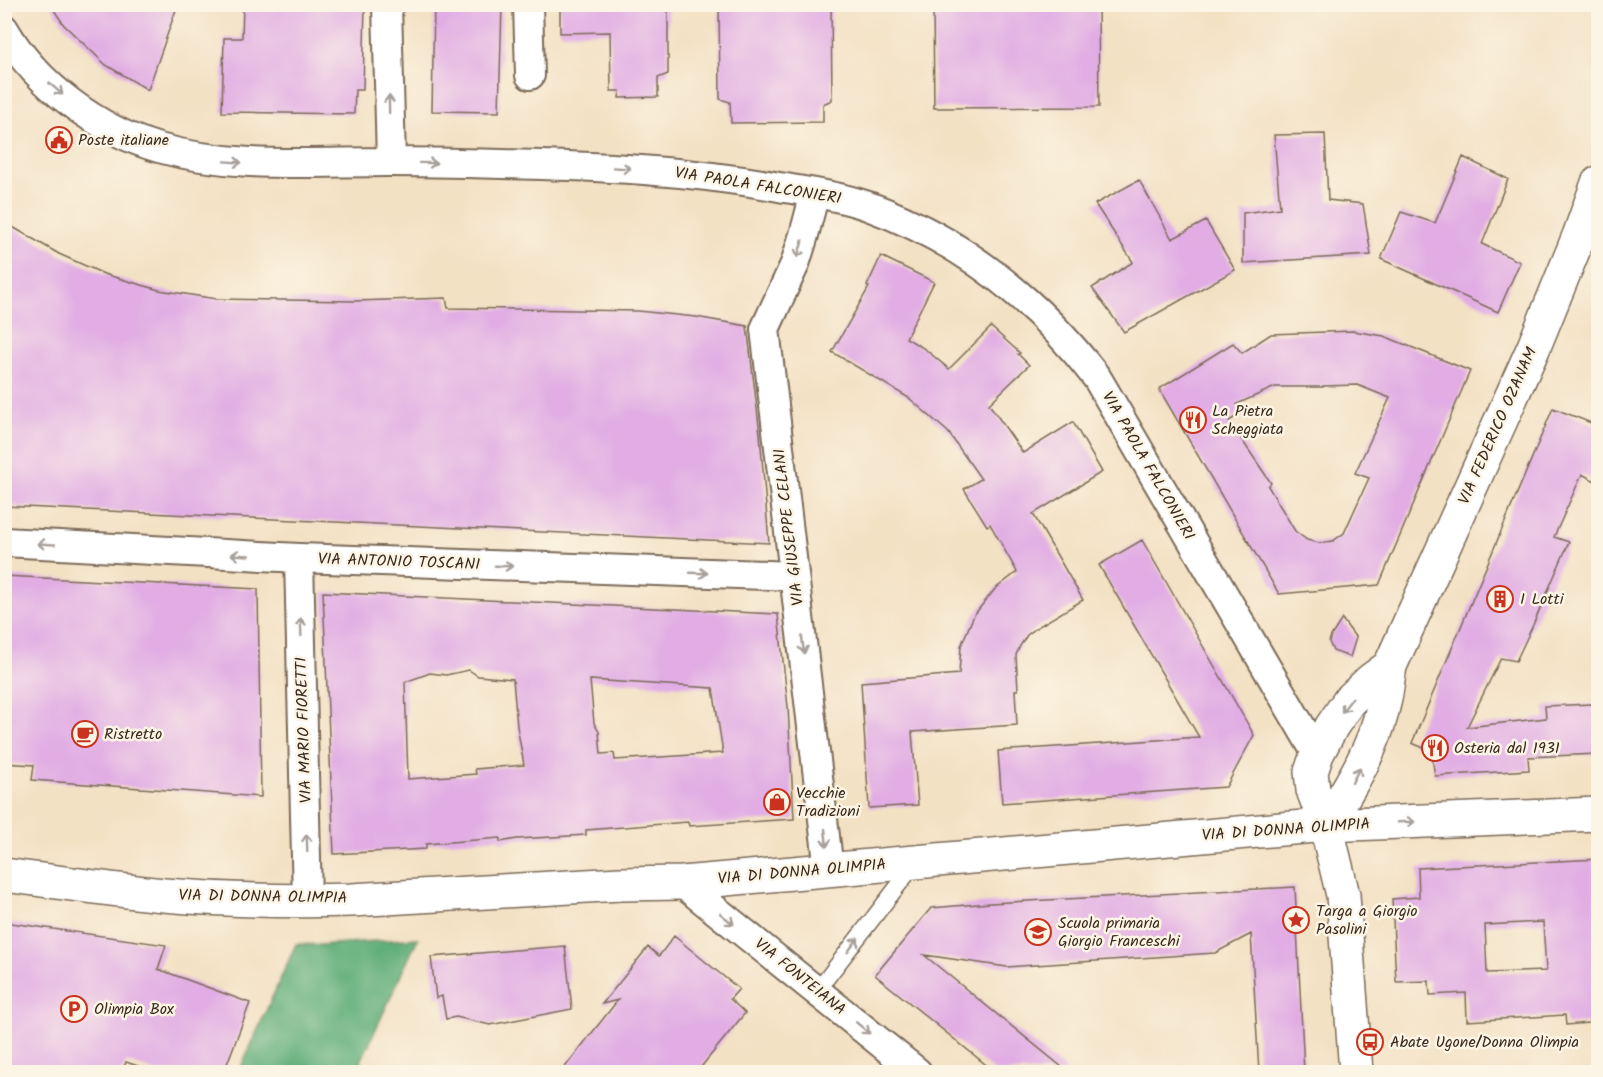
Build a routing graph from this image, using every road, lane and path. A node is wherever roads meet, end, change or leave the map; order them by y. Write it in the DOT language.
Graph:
graph roads {
  1 [pos="387,4"];
  2 [pos="528,4"];
  3 [pos="4,29"];
  4 [pos="12,58"];
  5 [pos="530,75"];
  6 [pos="391,162"];
  7 [pos="1599,183"];
  8 [pos="815,193"];
  9 [pos="4,542"];
  10 [pos="299,558"];
  11 [pos="794,576"];
  12 [pos="1390,666"];
  13 [pos="1317,754"];
  14 [pos="1599,814"];
  15 [pos="1326,825"];
  16 [pos="916,862"];
  17 [pos="830,870"];
  18 [pos="4,875"];
  19 [pos="682,883"];
  20 [pos="308,901"];
  21 [pos="818,991"];
  22 [pos="916,1072"];
  23 [pos="1356,1072"];
  6 -- 1 [label="street, one-way"];
  2 -- 5 [label="street"];
  3 -- 4 [label="street, VIA PAOLA FALCONIERI"];
  4 -- 6 [label="street, VIA PAOLA FALCONIERI, one-way"];
  6 -- 8 [label="street, VIA PAOLA FALCONIERI, one-way"];
  7 -- 12 [label="street, VIA FEDERICO OZANAM"];
  8 -- 11 [label="street, VIA GIUSEPPE CELANI, one-way"];
  8 -- 13 [label="street, VIA PAOLA FALCONIERI"];
  10 -- 9 [label="street, VIA ANTONIO TOSCANI, one-way"];
  10 -- 11 [label="street, VIA ANTONIO TOSCANI, one-way"];
  20 -- 10 [label="street, VIA MARIO FIORETTI, one-way"];
  11 -- 17 [label="street, VIA GIUSEPPE CELANI, one-way"];
  12 -- 13 [label="street, one-way"];
  15 -- 12 [label="street, one-way"];
  13 -- 15 [label="street"];
  15 -- 14 [label="street, VIA DI DONNA OLIMPIA, one-way"];
  15 -- 16 [label="street, VIA DI DONNA OLIMPIA"];
  15 -- 23 [label="street"];
  16 -- 17 [label="street, VIA DI DONNA OLIMPIA"];
  21 -- 16 [label="lane, one-way"];
  17 -- 19 [label="street, VIA DI DONNA OLIMPIA"];
  18 -- 20 [label="street, VIA DI DONNA OLIMPIA"];
  19 -- 20 [label="street, VIA DI DONNA OLIMPIA"];
  19 -- 21 [label="street, VIA FONTEIANA, one-way"];
  21 -- 22 [label="street, VIA FONTEIANA, one-way"];
}
